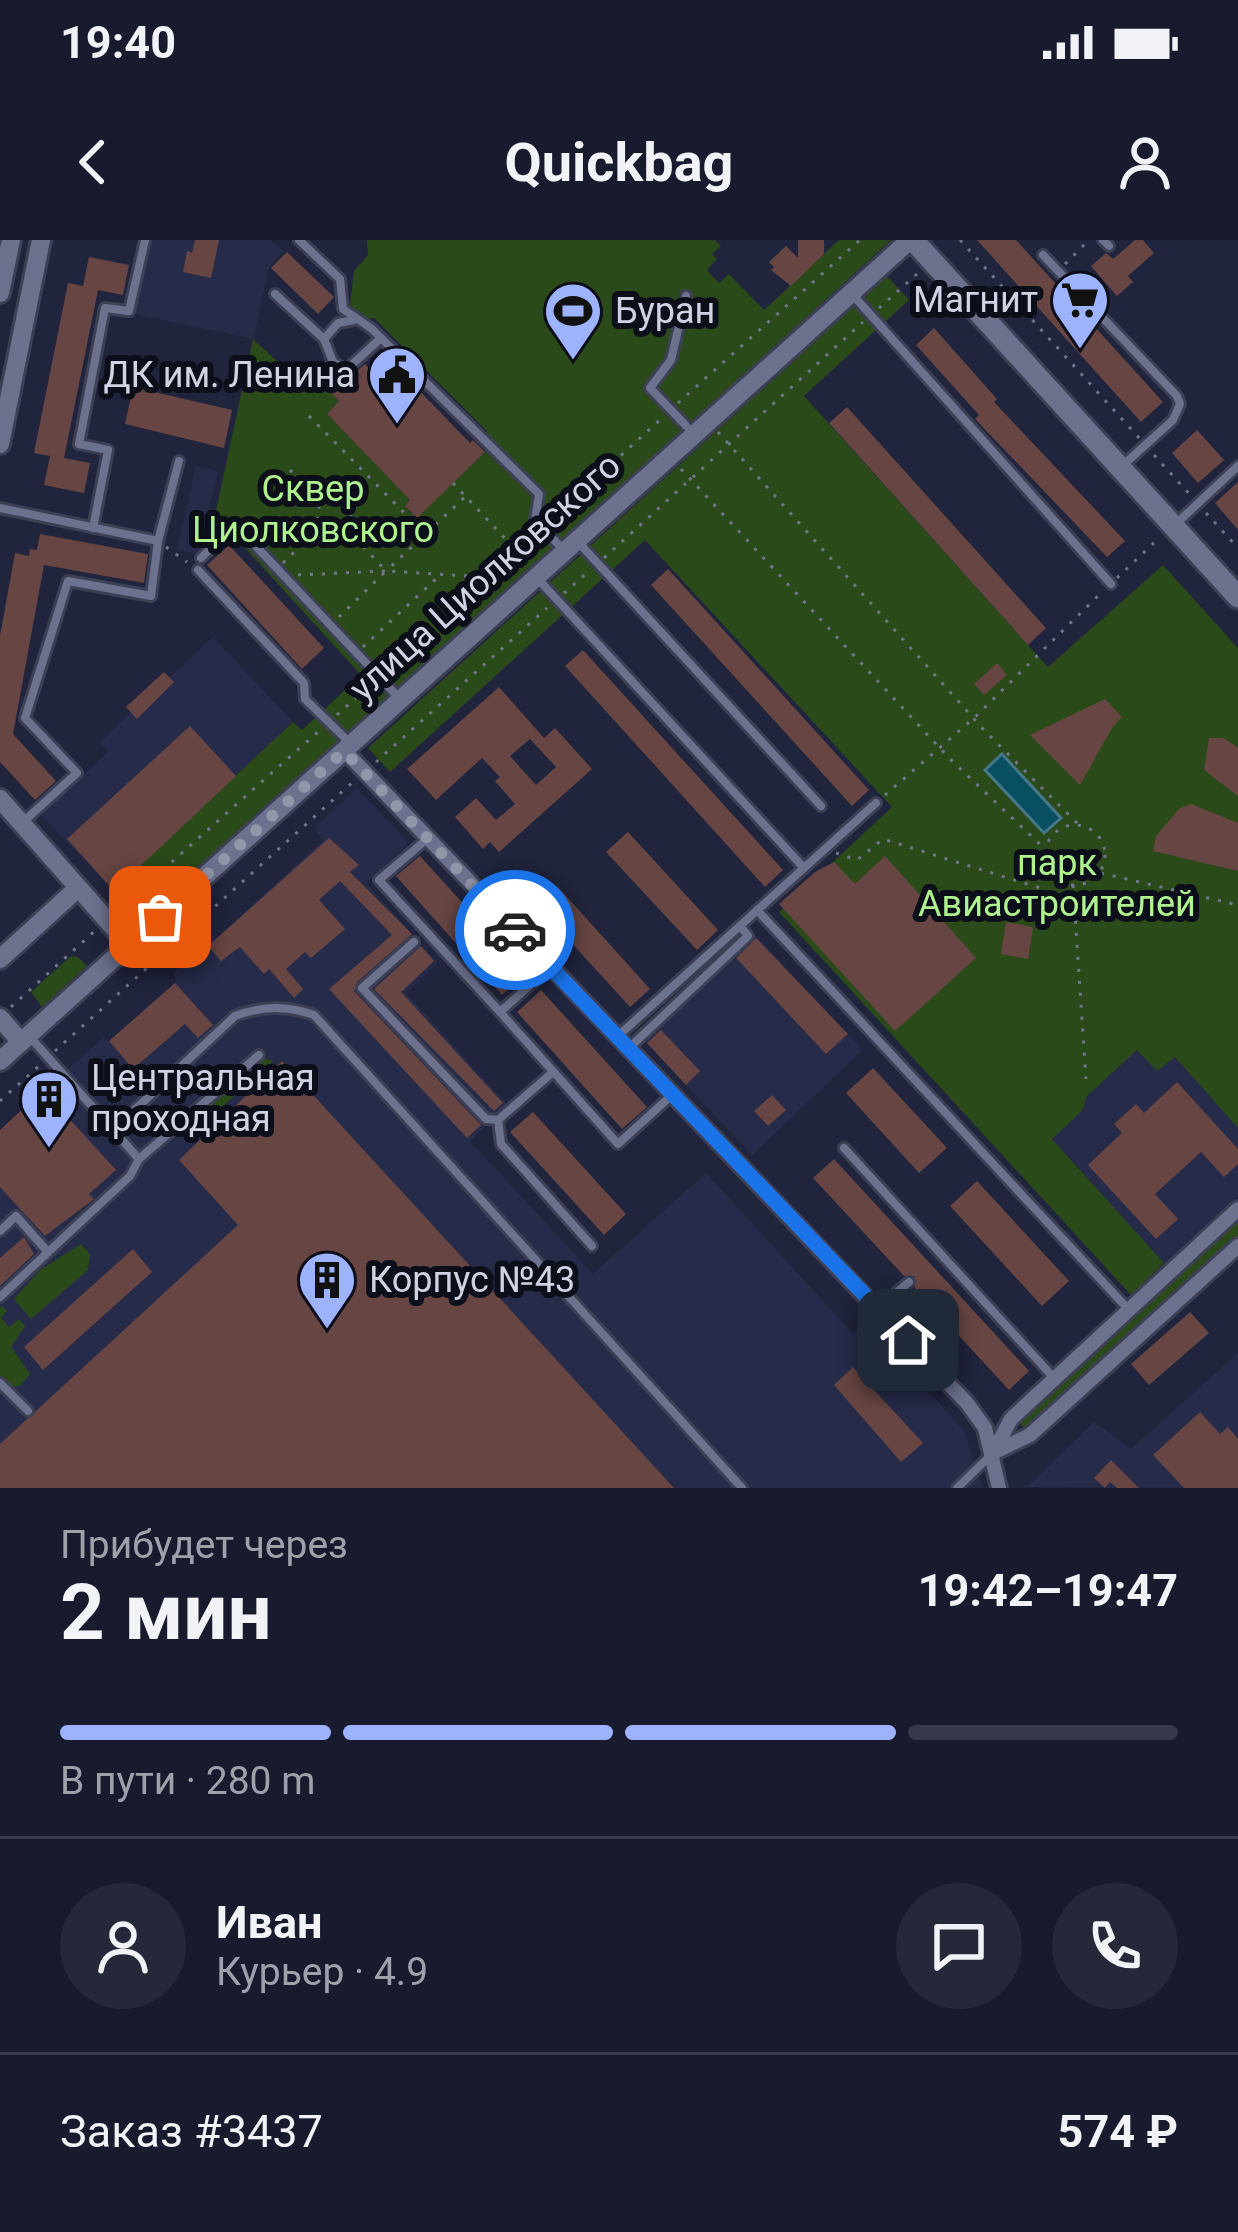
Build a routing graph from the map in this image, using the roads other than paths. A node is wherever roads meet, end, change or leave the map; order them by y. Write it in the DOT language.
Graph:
graph roads {
  1 [pos="11,240"];
  2 [pos="41,240"];
  3 [pos="145,240"];
  4 [pos="299,240"];
  5 [pos="911,240"];
  6 [pos="1043,254"];
  7 [pos="0,292"];
  8 [pos="850,293"];
  9 [pos="275,294"];
  10 [pos="686,296"];
  11 [pos="355,320"];
  12 [pos="380,338"];
  13 [pos="324,339"];
  14 [pos="700,427"];
  15 [pos="0,444"];
  16 [pos="179,461"];
  17 [pos="1238,466"];
  18 [pos="1120,468"];
  19 [pos="0,508"];
  20 [pos="1173,526"];
  21 [pos="93,528"];
  22 [pos="158,541"];
  23 [pos="570,545"];
  24 [pos="201,558"];
  25 [pos="198,570"];
  26 [pos="536,576"];
  27 [pos="1111,584"];
  28 [pos="1238,597"];
  29 [pos="401,700"];
  30 [pos="348,747"];
  31 [pos="0,799"];
  32 [pos="876,803"];
  33 [pos="821,806"];
  34 [pos="21,824"];
  35 [pos="428,838"];
  36 [pos="804,868"];
  37 [pos="79,888"];
  38 [pos="757,910"];
  39 [pos="740,926"];
  40 [pos="414,942"];
  41 [pos="129,945"];
  42 [pos="0,959"];
  43 [pos="550,967"];
  44 [pos="500,1012"];
  45 [pos="0,1017"];
  46 [pos="24,1038"];
  47 [pos="622,1043"];
  48 [pos="259,1055"];
  49 [pos="0,1060"];
  50 [pos="553,1072"];
  51 [pos="672,1095"];
  52 [pos="498,1120"];
  53 [pos="112,1131"];
  54 [pos="844,1148"];
  55 [pos="139,1159"];
  56 [pos="1238,1209"];
  57 [pos="0,1231"];
  58 [pos="592,1246"];
  59 [pos="1238,1246"];
  60 [pos="47,1251"];
  61 [pos="940,1253"];
  62 [pos="929,1262"];
  63 [pos="909,1282"];
  64 [pos="0,1297"];
  65 [pos="878,1308"];
  66 [pos="1130,1310"];
  67 [pos="1055,1379"];
  68 [pos="0,1383"];
  69 [pos="28,1411"];
  70 [pos="993,1453"];
  71 [pos="742,1488"];
  72 [pos="957,1488"];
  73 [pos="999,1488"];
  1 -- 7 [label="street"];
  2 -- 15 [label="street"];
  3 -- 21 [label="lane"];
  4 -- 11 [label="lane"];
  5 -- 8 [label="street, улица Циолковского"];
  5 -- 18 [label="main road"];
  6 -- 18 [label="lane"];
  8 -- 14 [label="street, улица Циолковского"];
  8 -- 27 [label="lane"];
  9 -- 13 [label="lane"];
  10 -- 14 [label="lane"];
  11 -- 12 [label="lane"];
  11 -- 13 [label="lane"];
  12 -- 13 [label="lane"];
  12 -- 23 [label="lane"];
  14 -- 23 [label="street, улица Циолковского"];
  16 -- 22 [label="lane"];
  17 -- 20 [label="lane"];
  18 -- 20 [label="main road"];
  19 -- 21 [label="lane"];
  20 -- 28 [label="main road"];
  21 -- 22 [label="lane"];
  22 -- 34 [label="lane"];
  23 -- 26 [label="street, улица Циолковского"];
  23 -- 33 [label="lane"];
  24 -- 29 [label="lane"];
  25 -- 30 [label="lane"];
  26 -- 29 [label="street, улица Циолковского"];
  26 -- 36 [label="lane"];
  29 -- 30 [label="street, улица Циолковского"];
  30 -- 35 [label="street"];
  30 -- 41 [label="street, улица Циолковского"];
  31 -- 34 [label="street"];
  32 -- 36 [label="lane"];
  34 -- 37 [label="street"];
  35 -- 43 [label="street"];
  35 -- 44 [label="lane"];
  36 -- 38 [label="lane"];
  37 -- 41 [label="street"];
  37 -- 42 [label="street"];
  38 -- 39 [label="lane"];
  38 -- 66 [label="lane"];
  39 -- 47 [label="lane"];
  39 -- 47 [label="lane"];
  40 -- 52 [label="lane"];
  41 -- 46 [label="street, улица Циолковского"];
  43 -- 44 [label="lane"];
  43 -- 47 [label="street"];
  44 -- 50 [label="lane"];
  45 -- 46 [label="street"];
  46 -- 49 [label="street, улица Циолковского"];
  46 -- 53 [label="lane"];
  47 -- 51 [label="street"];
  48 -- 55 [label="lane"];
  50 -- 51 [label="lane"];
  50 -- 52 [label="lane"];
  51 -- 65 [label="street"];
  52 -- 58 [label="lane"];
  53 -- 55 [label="lane"];
  53 -- 71 [label="lane"];
  54 -- 61 [label="lane"];
  55 -- 60 [label="lane"];
  56 -- 66 [label="street"];
  57 -- 60 [label="lane"];
  59 -- 70 [label="street"];
  60 -- 64 [label="lane"];
  61 -- 62 [label="lane"];
  61 -- 67 [label="lane"];
  63 -- 65 [label="lane"];
  65 -- 70 [label="street"];
  66 -- 67 [label="street"];
  67 -- 70 [label="street"];
  68 -- 69 [label="lane"];
  70 -- 72 [label="lane"];
  70 -- 73 [label="street"];
}
